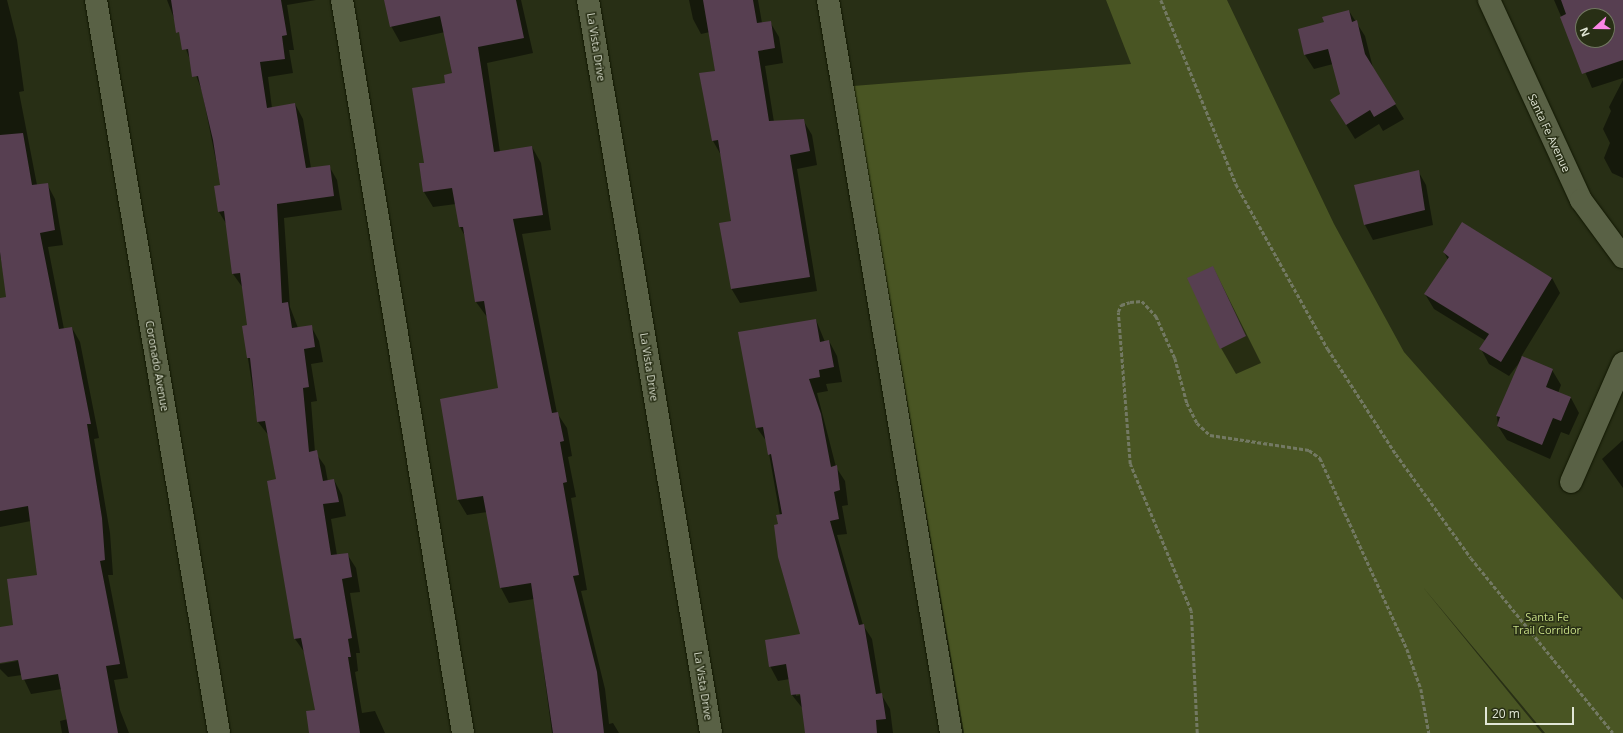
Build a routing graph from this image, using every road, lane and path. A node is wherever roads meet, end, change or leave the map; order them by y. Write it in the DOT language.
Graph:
graph roads {
  1 [pos="96,0"];
  2 [pos="342,0"];
  3 [pos="588,0"];
  4 [pos="828,0"];
  5 [pos="1162,0"];
  6 [pos="1489,0"];
  7 [pos="1623,257"];
  8 [pos="1623,363"];
  9 [pos="1571,482"];
  10 [pos="219,733"];
  11 [pos="463,733"];
  12 [pos="711,733"];
  13 [pos="951,733"];
  14 [pos="1197,733"];
  15 [pos="1428,733"];
  16 [pos="1613,733"];
  1 -- 10 [label="street, Coronado Avenue"];
  2 -- 11 [label="street"];
  3 -- 12 [label="street, La Vista Drive"];
  4 -- 13 [label="street"];
  5 -- 16 [label="path"];
  6 -- 7 [label="street, Santa Fe Avenue"];
  8 -- 9 [label="street"];
  14 -- 15 [label="path"];
}
